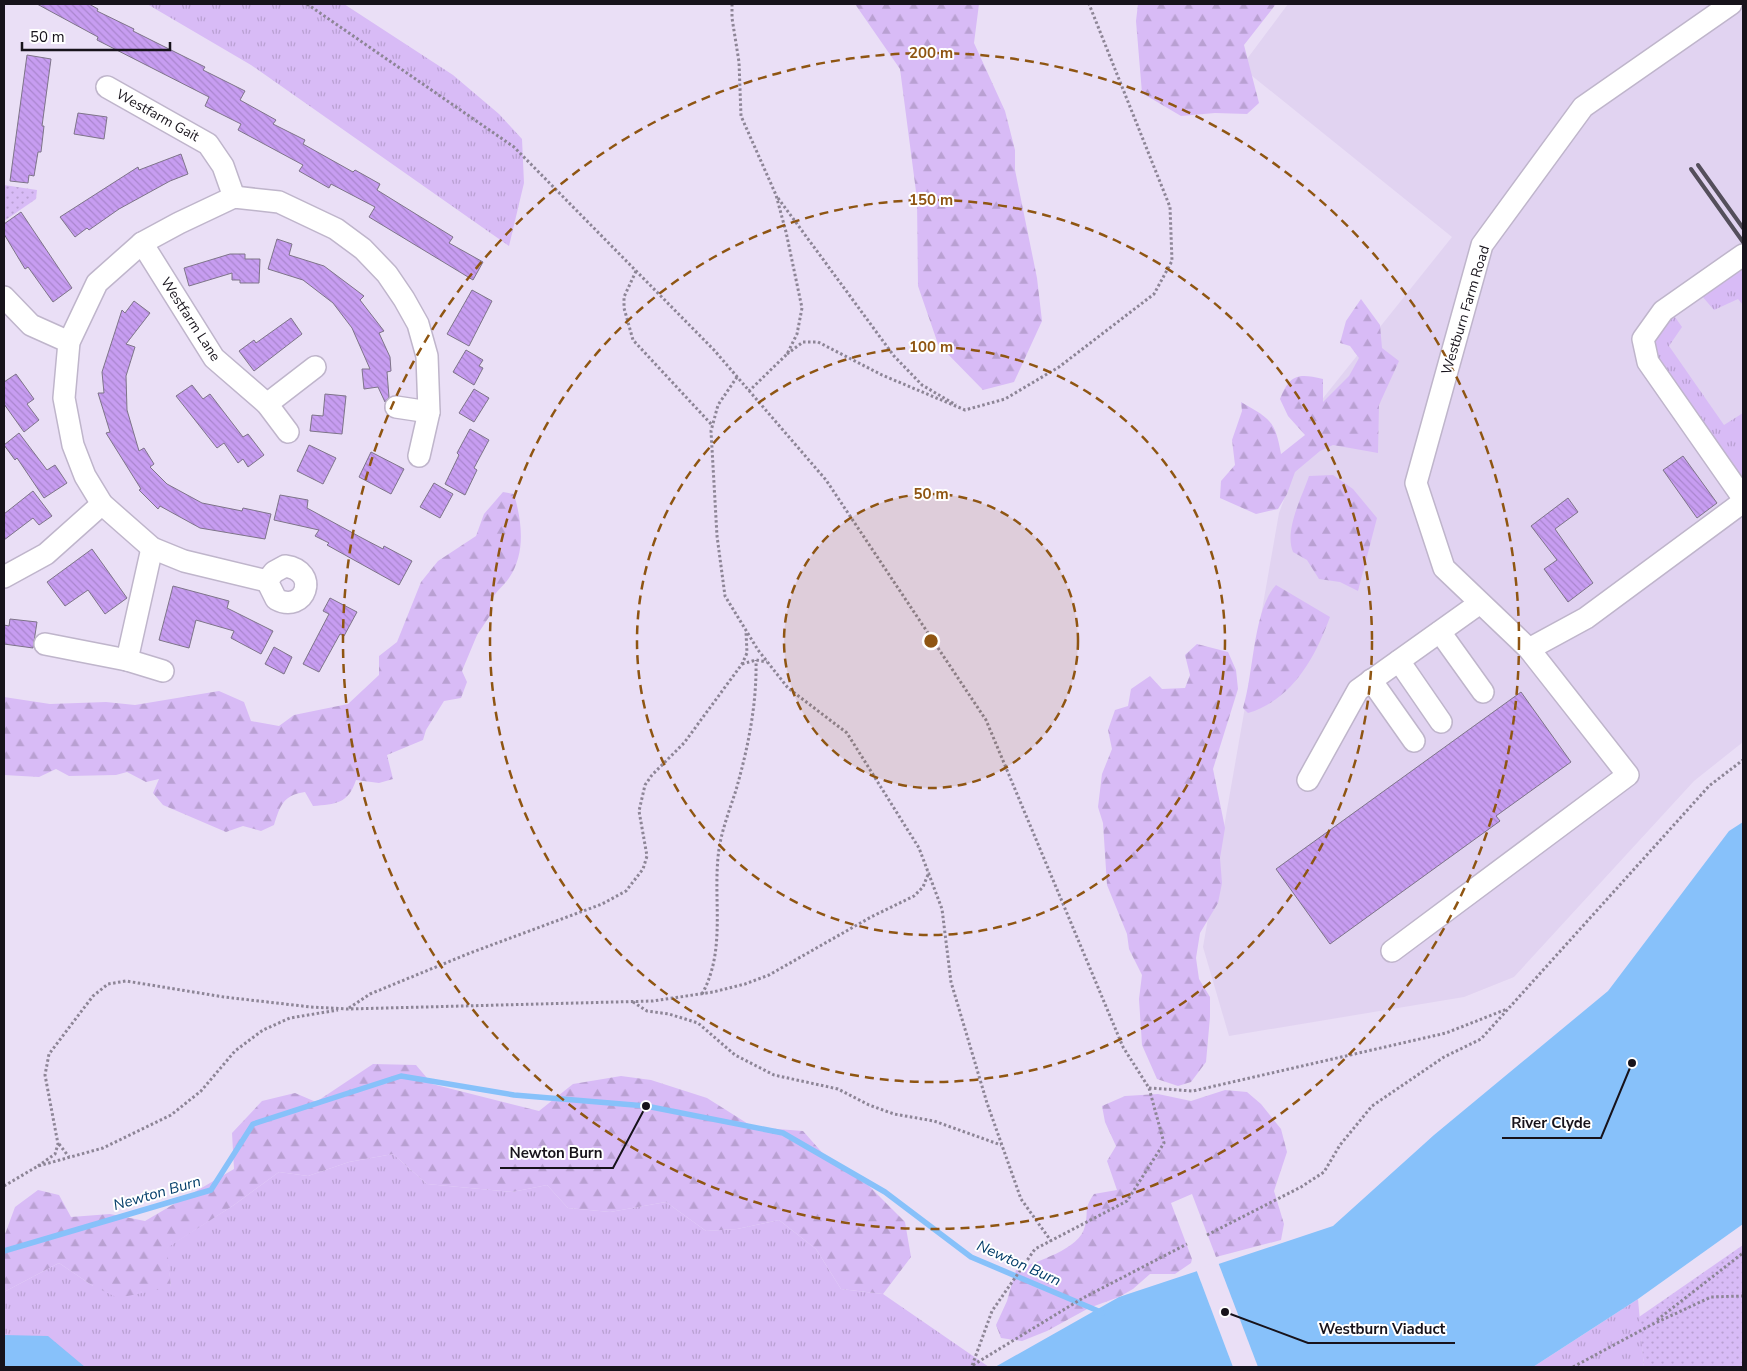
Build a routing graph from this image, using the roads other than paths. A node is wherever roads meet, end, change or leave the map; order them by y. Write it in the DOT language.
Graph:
graph roads {
  1 [pos="1731,4"];
  2 [pos="107,87"];
  3 [pos="234,198"];
  4 [pos="142,243"];
  5 [pos="1743,256"];
  6 [pos="4,298"];
  7 [pos="68,342"];
  8 [pos="315,367"];
  9 [pos="267,404"];
  10 [pos="396,407"];
  11 [pos="428,412"];
  12 [pos="288,432"];
  13 [pos="419,456"];
  14 [pos="1743,498"];
  15 [pos="1743,502"];
  16 [pos="102,504"];
  17 [pos="152,548"];
  18 [pos="4,577"];
  19 [pos="266,581"];
  20 [pos="1480,603"];
  21 [pos="1440,632"];
  22 [pos="45,644"];
  23 [pos="1529,649"];
  24 [pos="127,660"];
  25 [pos="1399,661"];
  26 [pos="163,671"];
  27 [pos="1371,680"];
  28 [pos="1483,692"];
  29 [pos="1441,722"];
  30 [pos="1414,741"];
  31 [pos="1308,780"];
  32 [pos="1392,951"];
  1 -- 20 [label="street, Westburn Farm Road"];
  2 -- 3 [label="street, Westfarm Gait"];
  3 -- 4 [label="street"];
  3 -- 11 [label="street"];
  4 -- 7 [label="street"];
  4 -- 9 [label="street, Westfarm Lane"];
  5 -- 14 [label="street"];
  6 -- 7 [label="street"];
  7 -- 16 [label="street"];
  8 -- 9 [label="street"];
  9 -- 12 [label="street, Westfarm Lane"];
  10 -- 11 [label="street"];
  11 -- 13 [label="street"];
  15 -- 23 [label="street"];
  16 -- 17 [label="street"];
  16 -- 18 [label="street"];
  17 -- 19 [label="street"];
  17 -- 24 [label="street"];
  20 -- 21 [label="street"];
  20 -- 23 [label="street, Westburn Farm Road"];
  21 -- 25 [label="street"];
  21 -- 28 [label="street"];
  22 -- 24 [label="street"];
  23 -- 32 [label="street, Westburn Farm Road"];
  24 -- 26 [label="street"];
  25 -- 27 [label="street"];
  25 -- 29 [label="street"];
  27 -- 30 [label="street"];
  27 -- 31 [label="street"];
}
